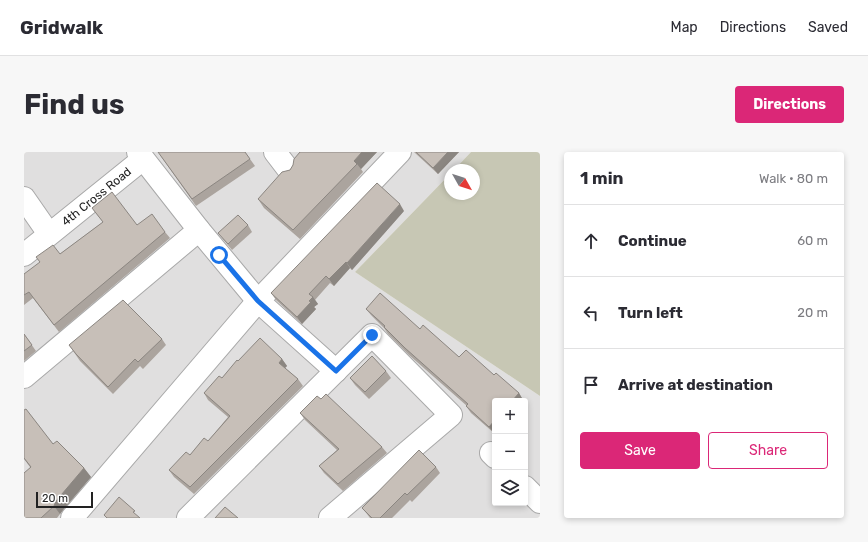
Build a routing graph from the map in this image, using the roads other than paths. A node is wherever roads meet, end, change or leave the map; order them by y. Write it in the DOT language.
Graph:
graph roads {
  1 [pos="276,152"];
  2 [pos="400,152"];
  3 [pos="140,156"];
  4 [pos="288,170"];
  5 [pos="24,198"];
  6 [pos="199,230"];
  7 [pos="49,234"];
  8 [pos="24,254"];
  9 [pos="258,301"];
  10 [pos="336,371"];
  11 [pos="24,377"];
  12 [pos="528,490"];
  13 [pos="540,502"];
  14 [pos="72,518"];
  15 [pos="188,518"];
  16 [pos="330,518"];
  1 -- 4 [label="street"];
  2 -- 9 [label="street"];
  3 -- 6 [label="street"];
  3 -- 7 [label="street, 4th Cross Road"];
  5 -- 7 [label="street"];
  6 -- 9 [label="street"];
  6 -- 11 [label="street"];
  7 -- 8 [label="street, 4th Cross Road"];
  9 -- 10 [label="street"];
  9 -- 14 [label="street"];
  10 -- 15 [label="street"];
  10 -- 16 [label="street"];
  12 -- 13 [label="street"];
}
